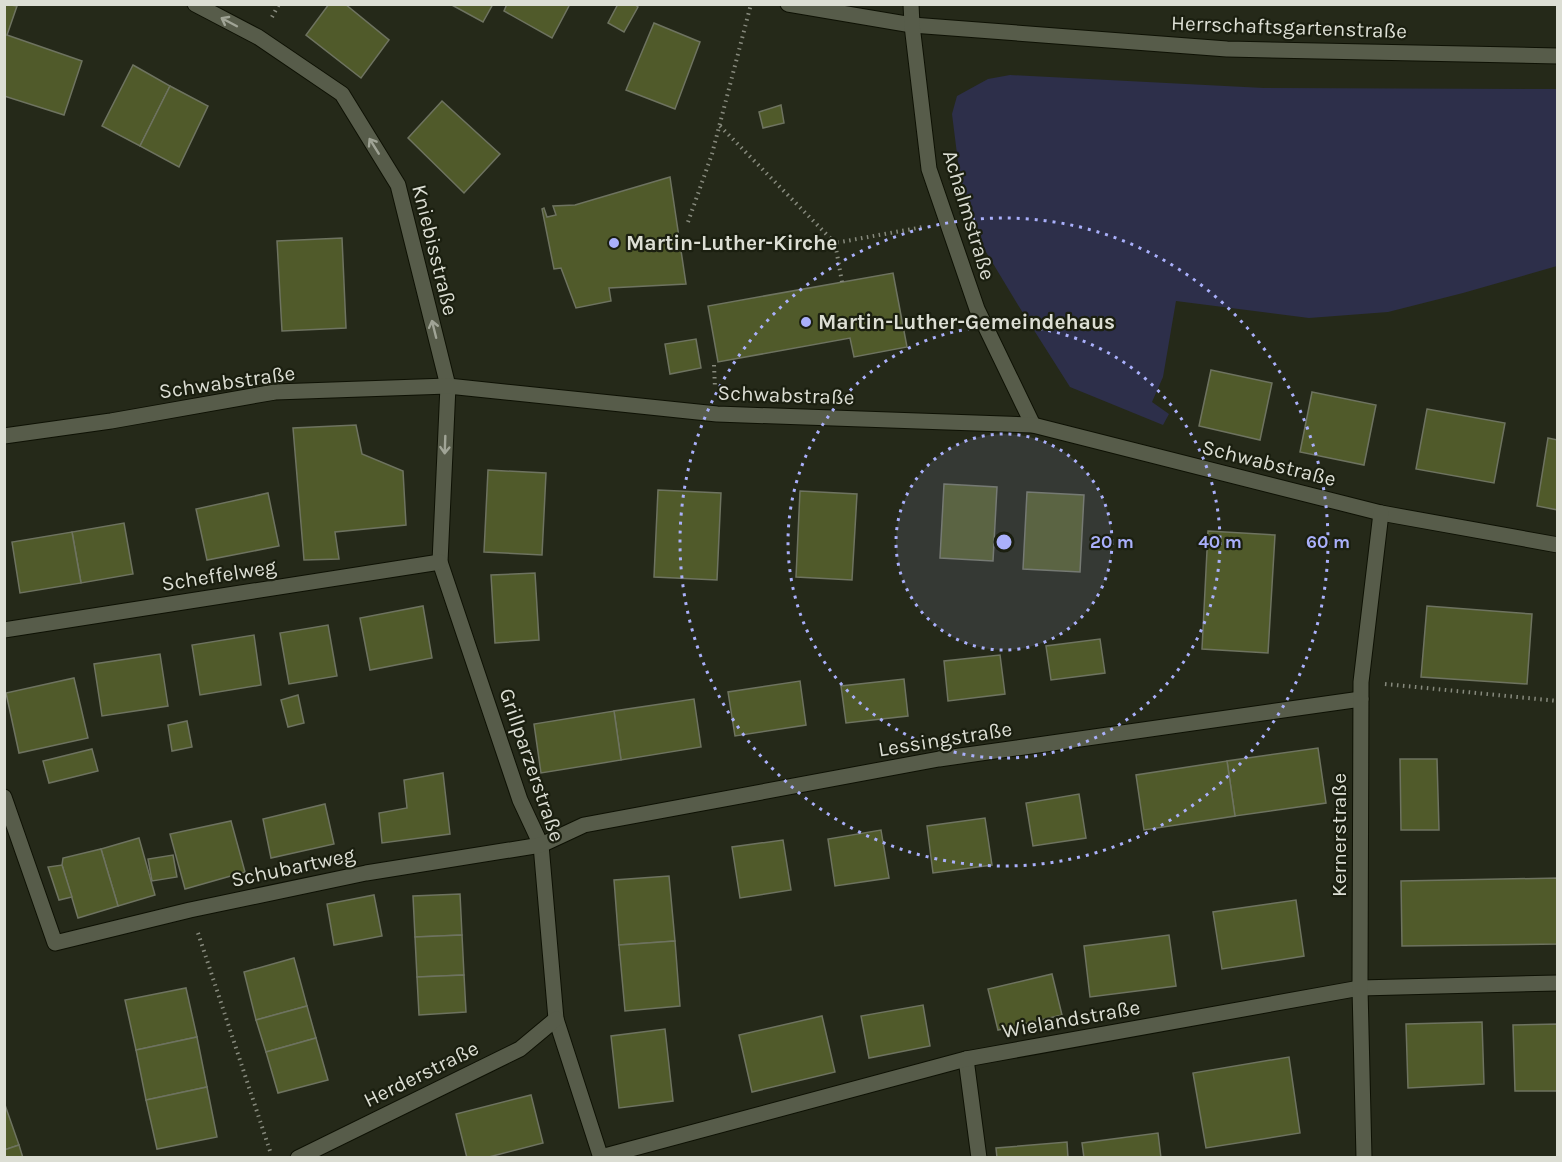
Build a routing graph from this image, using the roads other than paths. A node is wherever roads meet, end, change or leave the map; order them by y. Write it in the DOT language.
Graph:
graph roads {
  1 [pos="195,4"];
  2 [pos="788,4"];
  3 [pos="911,4"];
  4 [pos="912,25"];
  5 [pos="1557,56"];
  6 [pos="448,386"];
  7 [pos="1033,425"];
  8 [pos="4,436"];
  9 [pos="1381,513"];
  10 [pos="1557,545"];
  11 [pos="440,562"];
  12 [pos="4,630"];
  13 [pos="1361,699"];
  14 [pos="4,797"];
  15 [pos="541,844"];
  16 [pos="1557,983"];
  17 [pos="1360,988"];
  18 [pos="556,1019"];
  19 [pos="966,1059"];
  20 [pos="601,1157"];
  21 [pos="298,1158"];
  22 [pos="979,1158"];
  23 [pos="1364,1158"];
  6 -- 1 [label="street, Kniebisstraße, one-way"];
  2 -- 4 [label="street, Herrschaftsgartenstraße"];
  3 -- 4 [label="street, Achalmstraße"];
  4 -- 5 [label="street, Herrschaftsgartenstraße"];
  4 -- 7 [label="street, Achalmstraße"];
  6 -- 7 [label="street, Schwabstraße"];
  6 -- 8 [label="street, Schwabstraße"];
  6 -- 11 [label="street, Grillparzerstraße, one-way"];
  7 -- 9 [label="street, Schwabstraße"];
  9 -- 10 [label="street, Schwabstraße"];
  9 -- 13 [label="street, Kernerstraße"];
  11 -- 12 [label="street, Scheffelweg"];
  11 -- 15 [label="street, Grillparzerstraße"];
  13 -- 15 [label="street, Lessingstraße"];
  13 -- 17 [label="street, Kernerstraße"];
  14 -- 15 [label="street, Schubartweg"];
  15 -- 18 [label="street, Grillparzerstraße"];
  16 -- 17 [label="street, Wielandstraße"];
  17 -- 19 [label="street, Wielandstraße"];
  17 -- 23 [label="street, Kernerstraße"];
  18 -- 20 [label="street, Grillparzerstraße"];
  18 -- 21 [label="street, Herderstraße"];
  19 -- 20 [label="street, Wielandstraße"];
  19 -- 22 [label="street"];
}
